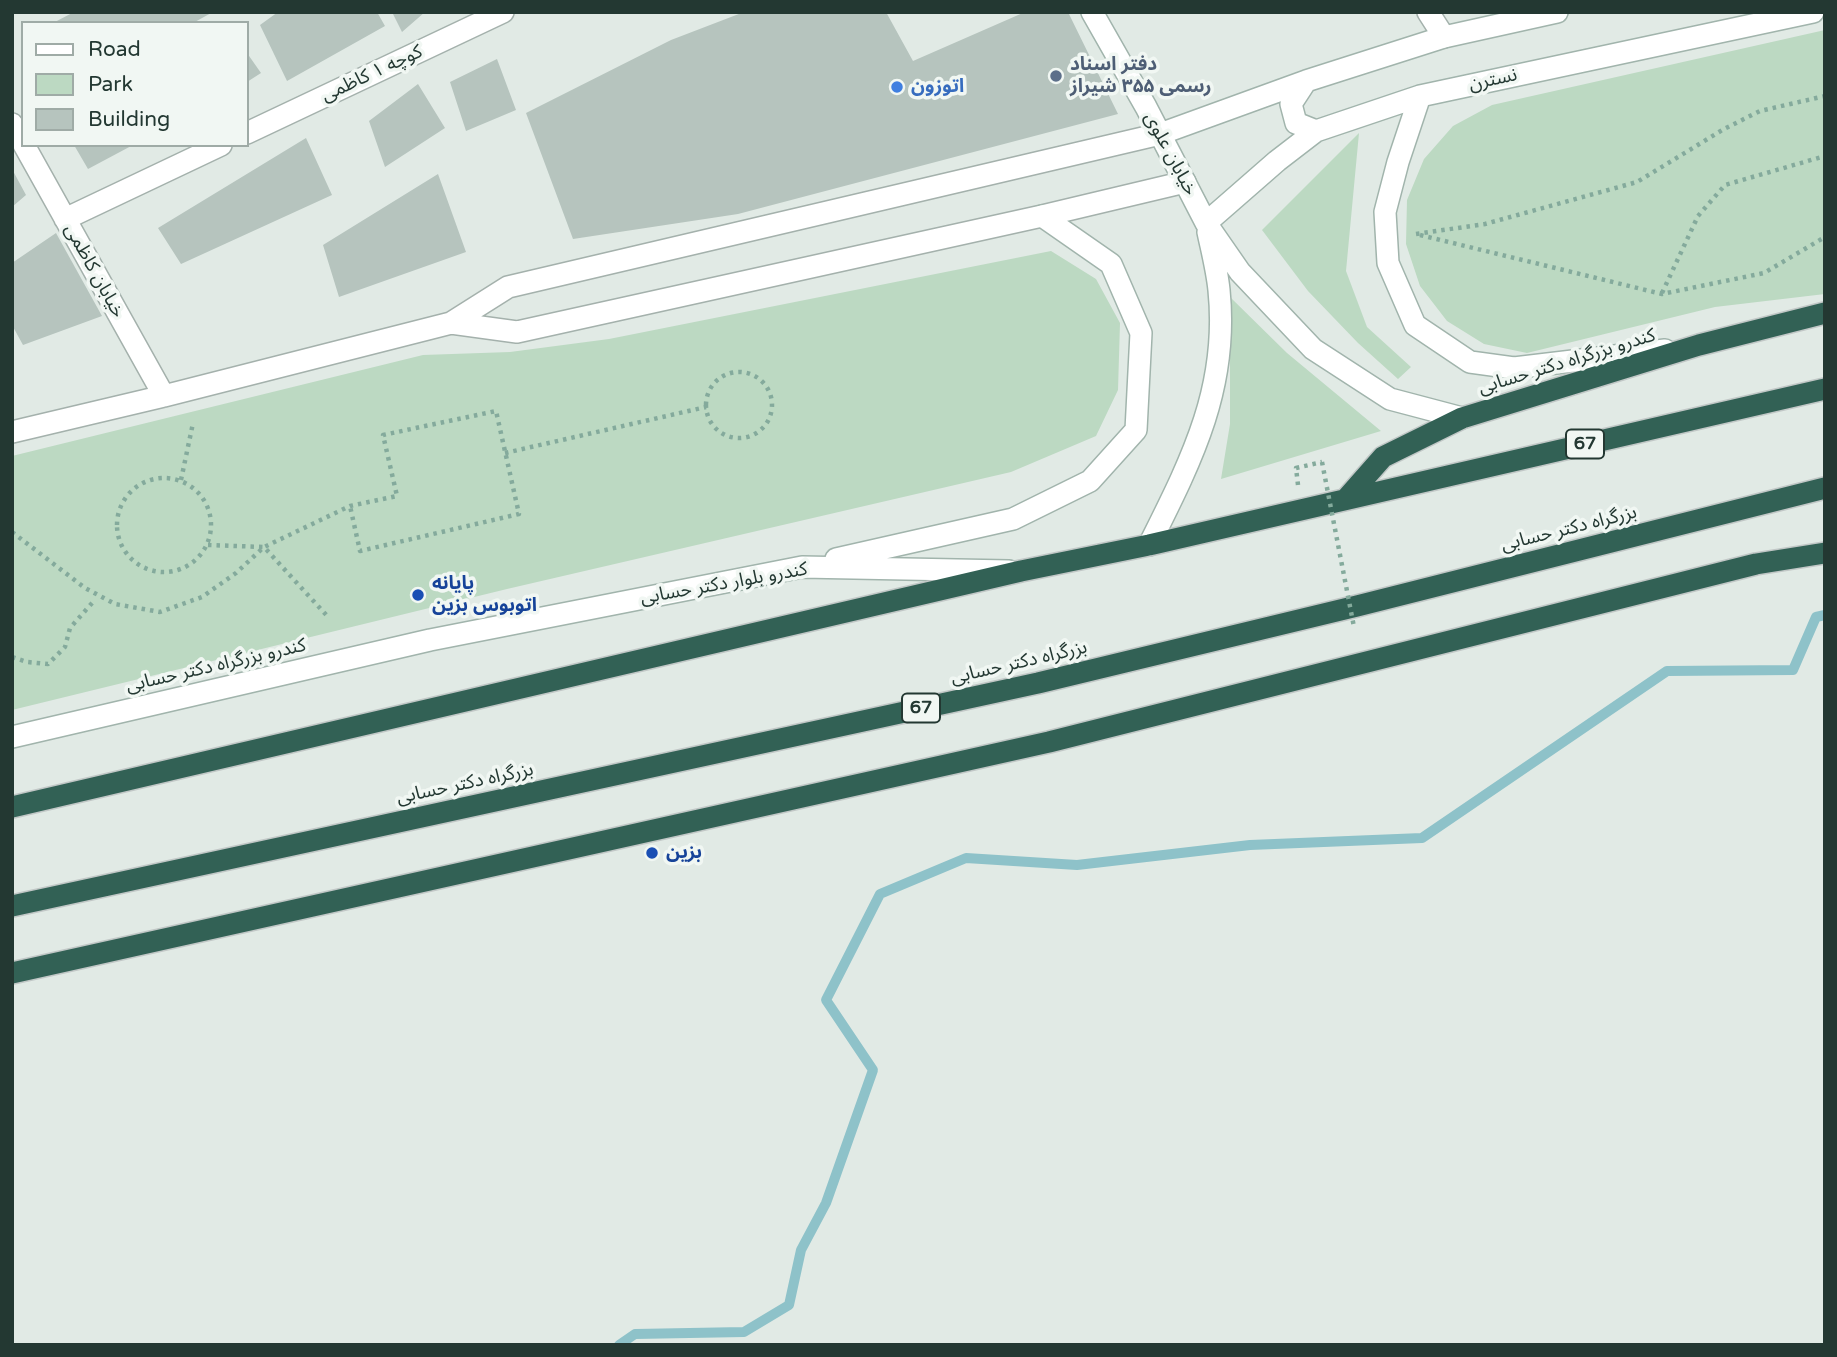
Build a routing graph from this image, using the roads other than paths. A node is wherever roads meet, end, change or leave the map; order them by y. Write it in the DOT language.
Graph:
graph roads {
  1 [pos="1092,12"];
  2 [pos="1428,12"];
  3 [pos="1557,12"];
  4 [pos="1813,12"];
  5 [pos="501,13"];
  6 [pos="1444,37"];
  7 [pos="1306,81"];
  8 [pos="1420,96"];
  9 [pos="12,124"];
  10 [pos="1316,131"];
  11 [pos="248,133"];
  12 [pos="1160,134"];
  13 [pos="21,140"];
  14 [pos="25,147"];
  15 [pos="217,147"];
  16 [pos="1185,182"];
  17 [pos="1042,216"];
  18 [pos="65,219"];
  19 [pos="1206,223"];
  20 [pos="1825,313"];
  21 [pos="451,323"];
  22 [pos="1699,345"];
  23 [pos="1825,389"];
  24 [pos="164,396"];
  25 [pos="1462,418"];
  26 [pos="12,432"];
  27 [pos="1825,488"];
  28 [pos="1346,499"];
  29 [pos="1149,545"];
  30 [pos="1825,553"];
  31 [pos="802,567"];
  32 [pos="1021,571"];
  33 [pos="430,640"];
  34 [pos="12,737"];
  35 [pos="12,807"];
  36 [pos="12,906"];
  37 [pos="12,973"];
  1 -- 12 [label="street, خیابان علوی"];
  2 -- 6 [label="street"];
  3 -- 6 [label="street"];
  4 -- 8 [label="street, نسترن"];
  5 -- 11 [label="street, کوچه ۱ کاظمی"];
  6 -- 7 [label="street"];
  7 -- 10 [label="street"];
  7 -- 12 [label="street"];
  8 -- 10 [label="street, نسترن"];
  8 -- 22 [label="street"];
  9 -- 13 [label="street, خیابان کاظمی"];
  10 -- 19 [label="street, نسترن"];
  12 -- 16 [label="street, خیابان علوی"];
  12 -- 21 [label="street"];
  14 -- 18 [label="street, خیابان کاظمی"];
  15 -- 18 [label="street"];
  16 -- 17 [label="street"];
  16 -- 19 [label="street, خیابان علوی"];
  17 -- 21 [label="street"];
  17 -- 31 [label="street"];
  18 -- 24 [label="street, خیابان کاظمی"];
  19 -- 25 [label="street"];
  19 -- 29 [label="street"];
  20 -- 22 [label="highway, کندرو بزرگراه دکتر حسابی"];
  21 -- 24 [label="street"];
  22 -- 25 [label="highway, کندرو بزرگراه دکتر حسابی"];
  23 -- 28 [label="highway, 67"];
  24 -- 26 [label="street"];
  25 -- 28 [label="highway, کندرو بزرگراه دکتر حسابی"];
  27 -- 36 [label="highway, بزرگراه دکتر حسابی / 67"];
  28 -- 29 [label="highway, 67"];
  29 -- 32 [label="highway, 67"];
  30 -- 37 [label="highway"];
  31 -- 32 [label="street, کندرو بلوار دکتر حسابی"];
  31 -- 33 [label="street, کندرو بلوار دکتر حسابی"];
  32 -- 35 [label="highway, 67"];
  33 -- 34 [label="street, کندرو بزرگراه دکتر حسابی"];
}
